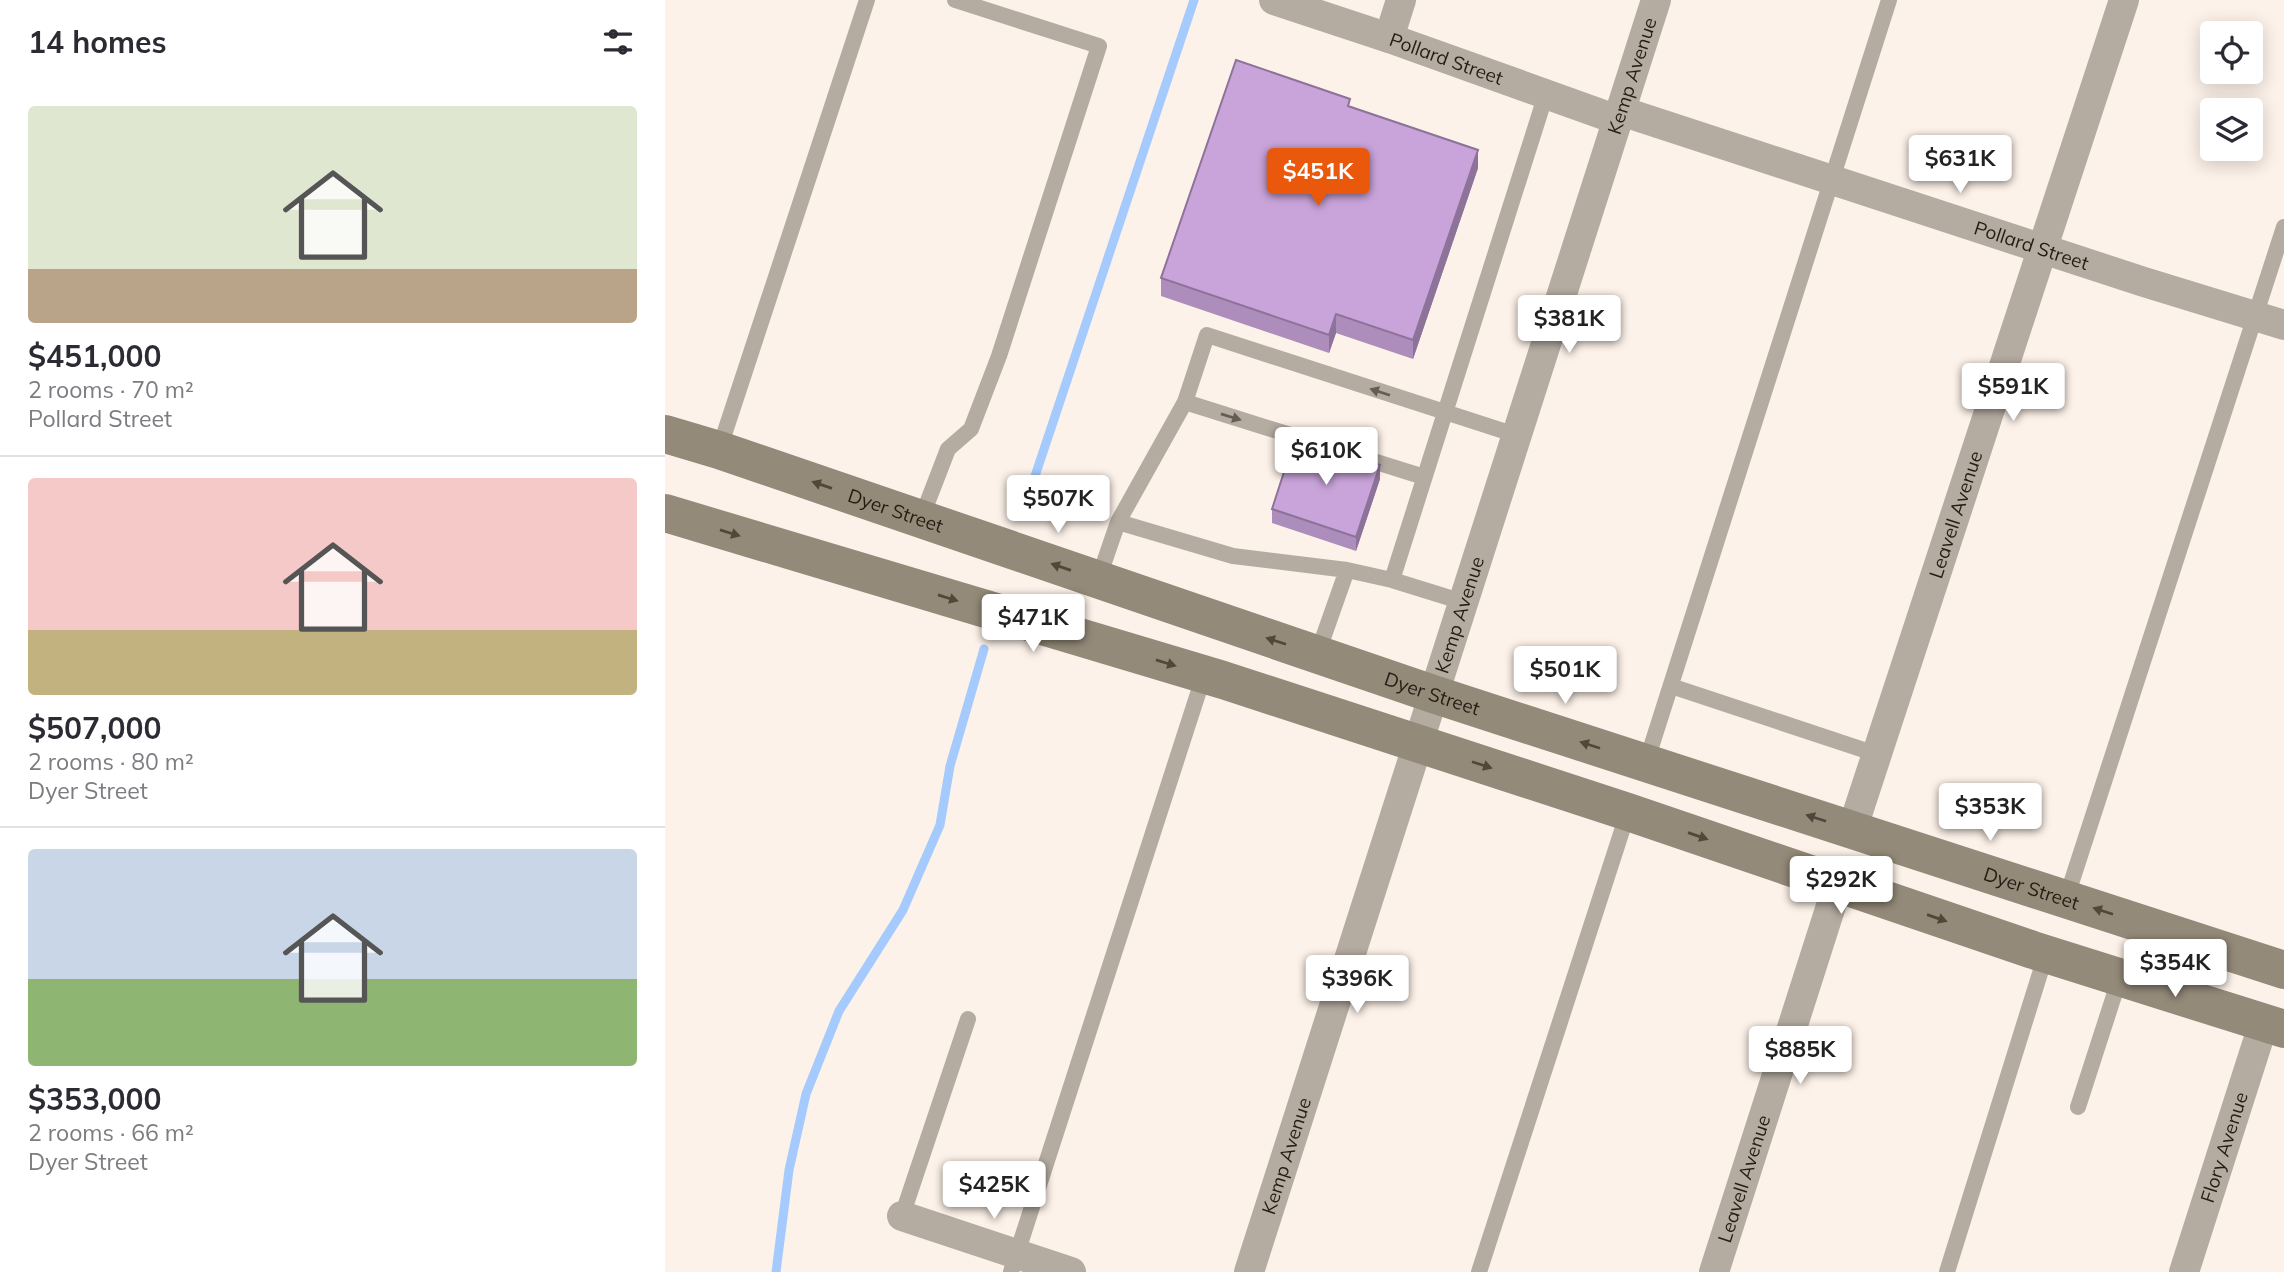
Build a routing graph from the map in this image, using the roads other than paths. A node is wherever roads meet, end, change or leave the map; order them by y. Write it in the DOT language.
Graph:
graph roads {
  1 [pos="867,0"];
  2 [pos="955,0"];
  3 [pos="1274,0"];
  4 [pos="1401,0"];
  5 [pos="1656,0"];
  6 [pos="1889,0"];
  7 [pos="2124,0"];
  8 [pos="1389,38"];
  9 [pos="1546,94"];
  10 [pos="1619,116"];
  11 [pos="1831,180"];
  12 [pos="2284,227"];
  13 [pos="2044,248"];
  14 [pos="2255,316"];
  15 [pos="2284,325"];
  16 [pos="1185,402"];
  17 [pos="1445,413"];
  18 [pos="665,434"];
  19 [pos="1516,435"];
  20 [pos="719,450"];
  21 [pos="1424,478"];
  22 [pos="665,513"];
  23 [pos="921,519"];
  24 [pos="1118,522"];
  25 [pos="1347,570"];
  26 [pos="1098,580"];
  27 [pos="1392,580"];
  28 [pos="1463,602"];
  29 [pos="1317,655"];
  30 [pos="1204,674"];
  31 [pos="1671,686"];
  32 [pos="1433,694"];
  33 [pos="1417,744"];
  34 [pos="1876,754"];
  35 [pos="1646,763"];
  36 [pos="1628,812"];
  37 [pos="1852,830"];
  38 [pos="1838,884"];
  39 [pos="2066,899"];
  40 [pos="2039,952"];
  41 [pos="2283,967"];
  42 [pos="2120,977"];
  43 [pos="968,1019"];
  44 [pos="2277,1020"];
  45 [pos="2078,1107"];
  46 [pos="902,1216"];
  47 [pos="1014,1264"];
  48 [pos="1071,1272"];
  49 [pos="1249,1272"];
  50 [pos="1479,1272"];
  51 [pos="1714,1272"];
  52 [pos="1947,1272"];
  53 [pos="2184,1272"];
  1 -- 20 [label="lane"];
  2 -- 23 [label="lane"];
  3 -- 8 [label="street, Pollard Street"];
  4 -- 8 [label="street"];
  5 -- 10 [label="street, Kemp Avenue"];
  6 -- 11 [label="lane"];
  7 -- 13 [label="street, Leavell Avenue"];
  8 -- 9 [label="street, Pollard Street"];
  9 -- 10 [label="street, Pollard Street"];
  9 -- 17 [label="lane"];
  10 -- 11 [label="street, Pollard Street"];
  10 -- 19 [label="street, Kemp Avenue"];
  11 -- 13 [label="street, Pollard Street"];
  11 -- 31 [label="lane"];
  12 -- 14 [label="lane"];
  13 -- 14 [label="street, Pollard Street"];
  13 -- 34 [label="street, Leavell Avenue"];
  14 -- 15 [label="street, Pollard Street"];
  14 -- 39 [label="lane"];
  17 -- 16 [label="lane, one-way"];
  16 -- 21 [label="lane, one-way"];
  16 -- 24 [label="lane"];
  17 -- 19 [label="lane"];
  17 -- 21 [label="lane"];
  18 -- 20 [label="main road, Dyer Street"];
  19 -- 28 [label="street, Kemp Avenue"];
  23 -- 20 [label="main road, Dyer Street, one-way"];
  21 -- 27 [label="lane"];
  22 -- 30 [label="main road, one-way"];
  26 -- 23 [label="main road, Dyer Street, one-way"];
  24 -- 25 [label="lane"];
  24 -- 26 [label="lane"];
  25 -- 27 [label="lane"];
  25 -- 29 [label="lane"];
  29 -- 26 [label="main road, Dyer Street, one-way"];
  27 -- 28 [label="lane"];
  28 -- 32 [label="street, Kemp Avenue"];
  29 -- 32 [label="main road, Dyer Street"];
  30 -- 33 [label="main road"];
  30 -- 47 [label="lane"];
  31 -- 34 [label="lane"];
  31 -- 35 [label="lane"];
  32 -- 33 [label="street, Kemp Avenue"];
  35 -- 32 [label="main road, Dyer Street, one-way"];
  33 -- 36 [label="main road, one-way"];
  33 -- 49 [label="street, Kemp Avenue"];
  34 -- 37 [label="street, Leavell Avenue"];
  37 -- 35 [label="main road, Dyer Street, one-way"];
  36 -- 38 [label="main road, one-way"];
  36 -- 50 [label="lane"];
  37 -- 39 [label="main road, Dyer Street"];
  38 -- 40 [label="main road, one-way"];
  38 -- 51 [label="street, Leavell Avenue"];
  41 -- 39 [label="main road, Dyer Street, one-way"];
  40 -- 41 [label="main road"];
  40 -- 42 [label="main road"];
  40 -- 52 [label="lane"];
  42 -- 44 [label="main road"];
  42 -- 45 [label="lane"];
  43 -- 46 [label="lane"];
  44 -- 53 [label="street, Flory Avenue"];
  46 -- 47 [label="street"];
  47 -- 48 [label="street"];
}
